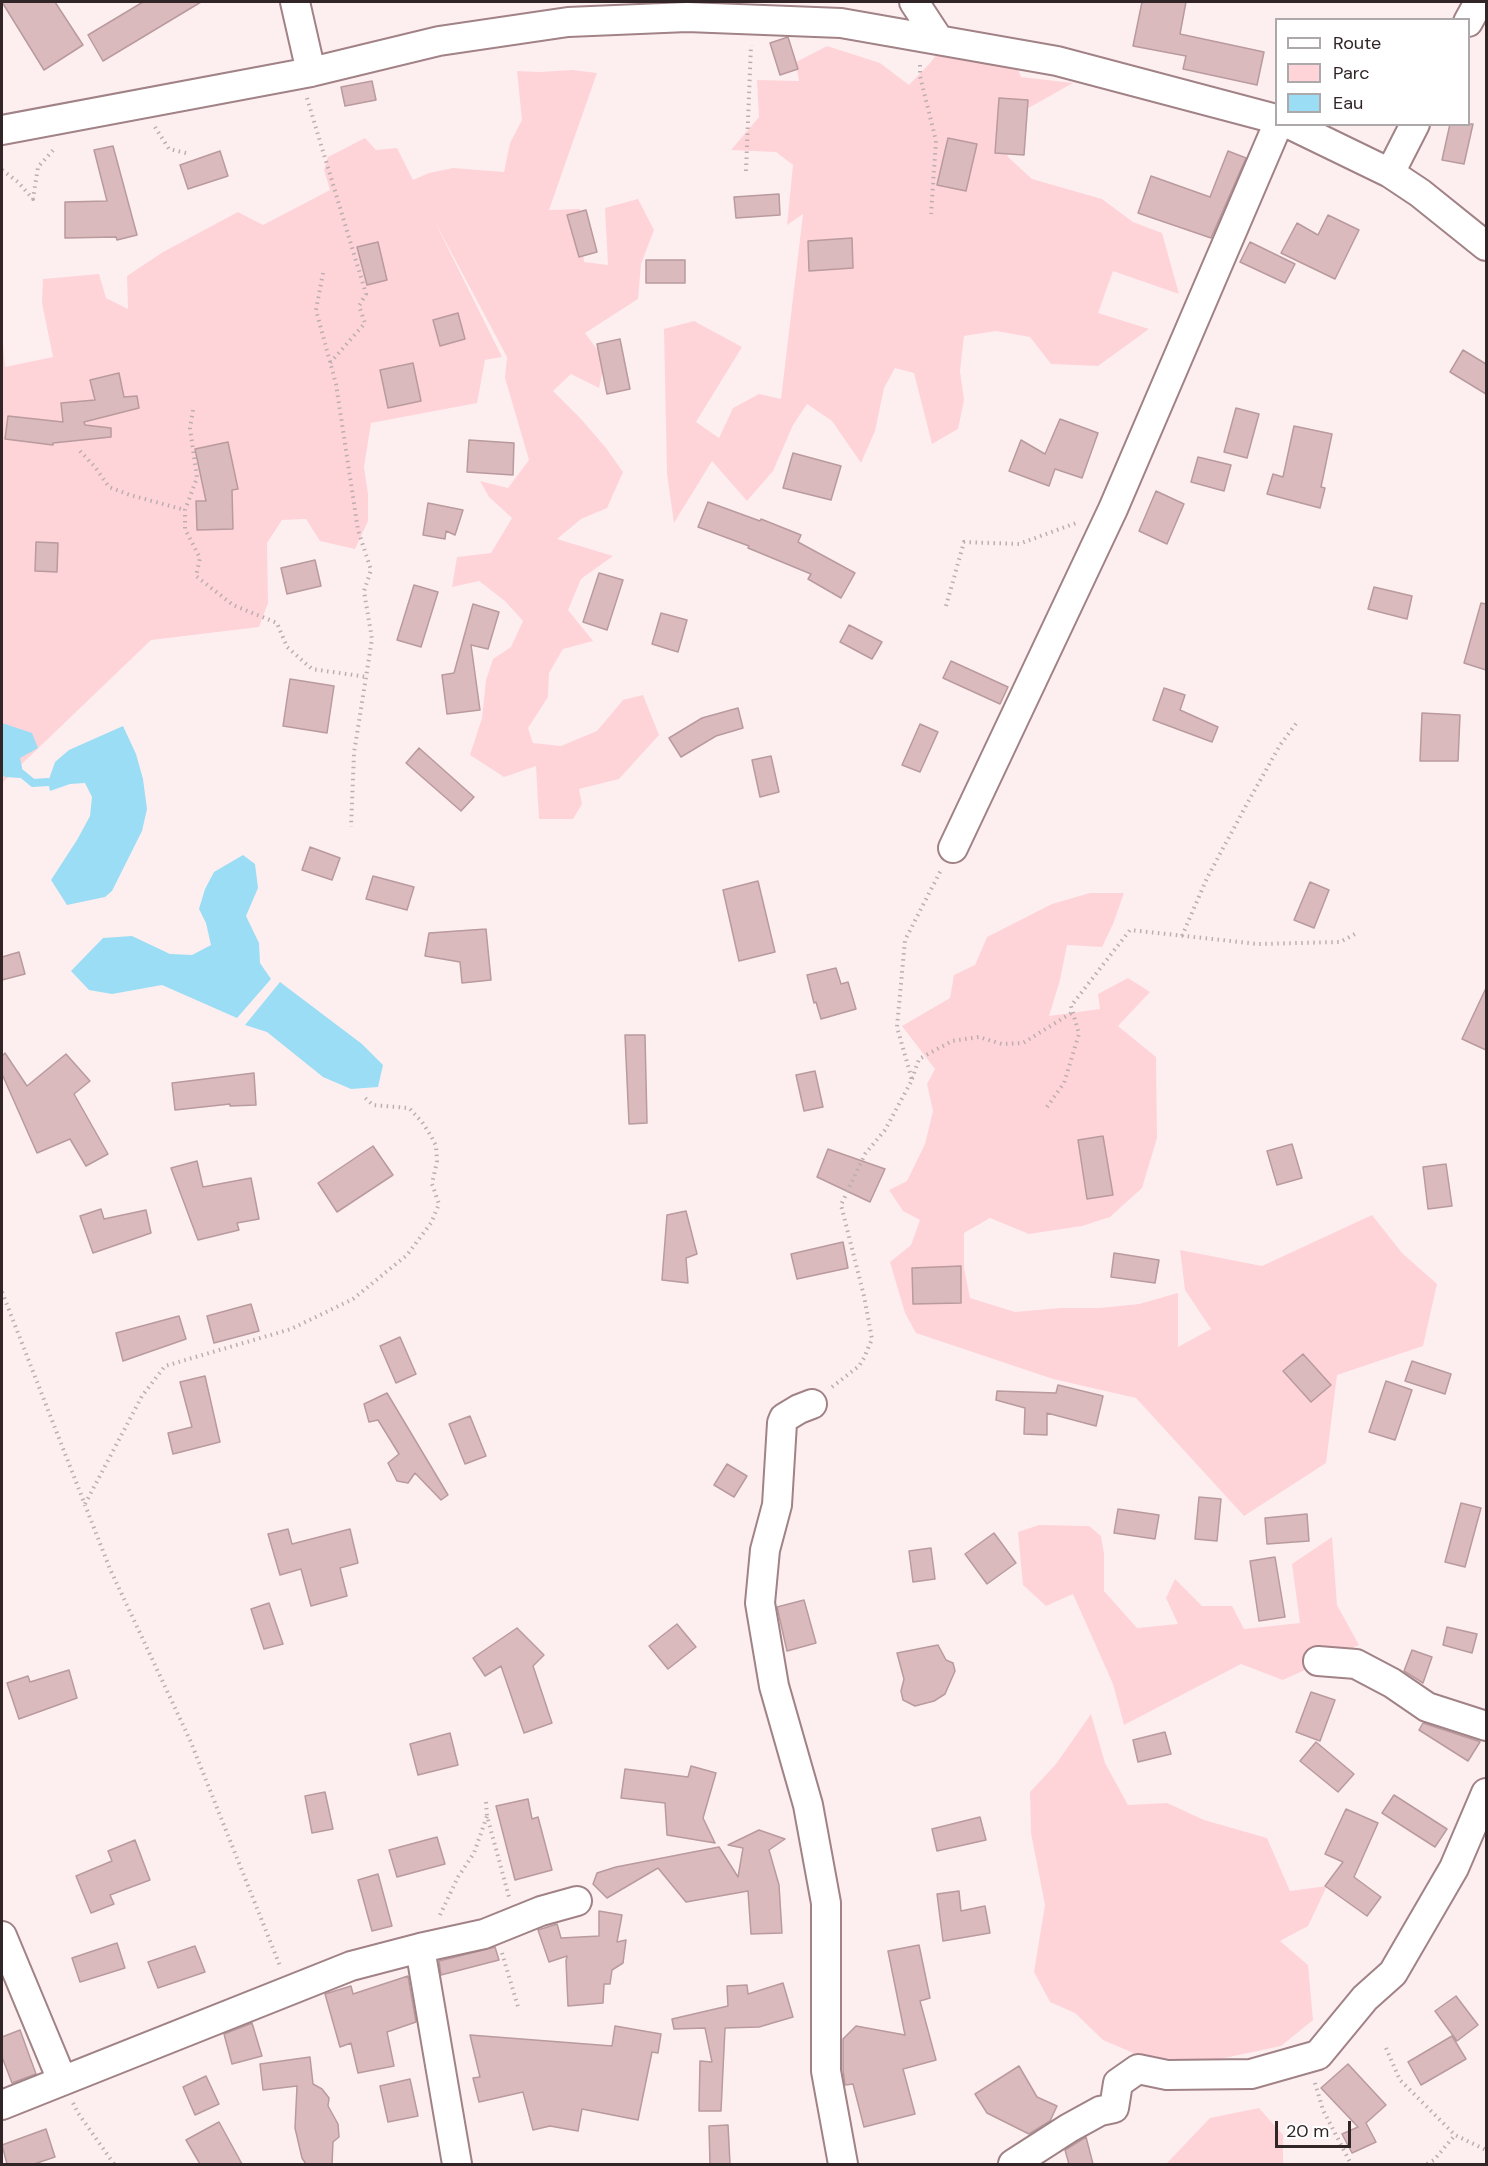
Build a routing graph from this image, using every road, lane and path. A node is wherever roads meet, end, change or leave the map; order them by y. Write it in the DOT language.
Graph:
graph roads {
  1 [pos="295,2"];
  2 [pos="914,2"];
  3 [pos="1479,2"];
  4 [pos="846,12"];
  5 [pos="1470,18"];
  6 [pos="752,20"];
  7 [pos="929,39"];
  8 [pos="305,73"];
  9 [pos="140,104"];
  10 [pos="84,115"];
  11 [pos="1275,119"];
  12 [pos="1277,126"];
  13 [pos="1293,126"];
  14 [pos="1414,126"];
  15 [pos="2,130"];
  16 [pos="190,154"];
  17 [pos="2,170"];
  18 [pos="746,171"];
  19 [pos="1390,173"];
  20 [pos="931,214"];
  21 [pos="1486,246"];
  22 [pos="323,273"];
  23 [pos="330,363"];
  24 [pos="193,410"];
  25 [pos="80,451"];
  26 [pos="1113,509"];
  27 [pos="185,510"];
  28 [pos="946,606"];
  29 [pos="368,677"];
  30 [pos="1298,721"];
  31 [pos="351,827"];
  32 [pos="952,848"];
  33 [pos="1354,934"];
  34 [pos="1182,936"];
  35 [pos="1073,1012"];
  36 [pos="912,1080"];
  37 [pos="363,1096"];
  38 [pos="1047,1107"];
  39 [pos="2,1292"];
  40 [pos="812,1404"];
  41 [pos="85,1505"];
  42 [pos="1318,1661"];
  43 [pos="1486,1726"];
  44 [pos="1486,1793"];
  45 [pos="486,1802"];
  46 [pos="487,1816"];
  47 [pos="577,1901"];
  48 [pos="505,1926"];
  49 [pos="2,1936"];
  50 [pos="425,1947"];
  51 [pos="291,1992"];
  52 [pos="519,2010"];
  53 [pos="1386,2048"];
  54 [pos="1307,2058"];
  55 [pos="62,2080"];
  56 [pos="2,2105"];
  57 [pos="1455,2135"];
  58 [pos="1486,2150"];
  59 [pos="114,2164"];
  60 [pos="457,2164"];
  61 [pos="843,2164"];
  62 [pos="1012,2164"];
  63 [pos="1351,2164"];
  64 [pos="1427,2164"];
  1 -- 8 [label="street"];
  2 -- 7 [label="street"];
  3 -- 5 [label="street"];
  4 -- 6 [label="street"];
  4 -- 7 [label="street"];
  6 -- 8 [label="street"];
  6 -- 18 [label="path"];
  7 -- 11 [label="street"];
  7 -- 20 [label="path"];
  8 -- 9 [label="street"];
  8 -- 23 [label="path"];
  9 -- 10 [label="street"];
  9 -- 16 [label="path"];
  10 -- 15 [label="street"];
  10 -- 17 [label="path"];
  12 -- 26 [label="street"];
  13 -- 19 [label="street"];
  14 -- 19 [label="street"];
  19 -- 21 [label="street"];
  22 -- 23 [label="path"];
  23 -- 29 [label="path"];
  24 -- 27 [label="path"];
  25 -- 27 [label="path"];
  26 -- 28 [label="path"];
  26 -- 32 [label="street"];
  27 -- 29 [label="path"];
  29 -- 31 [label="path"];
  30 -- 34 [label="path"];
  32 -- 36 [label="path"];
  33 -- 34 [label="path"];
  34 -- 35 [label="path"];
  35 -- 36 [label="path"];
  35 -- 38 [label="path"];
  36 -- 40 [label="path"];
  37 -- 41 [label="path"];
  39 -- 41 [label="path"];
  40 -- 61 [label="street"];
  41 -- 51 [label="path"];
  42 -- 43 [label="street"];
  44 -- 54 [label="street"];
  45 -- 46 [label="path"];
  46 -- 48 [label="path"];
  46 -- 50 [label="path"];
  47 -- 48 [label="street"];
  48 -- 50 [label="street"];
  48 -- 52 [label="path"];
  49 -- 55 [label="street"];
  50 -- 51 [label="street"];
  50 -- 60 [label="street"];
  51 -- 55 [label="street"];
  53 -- 57 [label="path"];
  54 -- 62 [label="street"];
  54 -- 63 [label="path"];
  55 -- 56 [label="street"];
  55 -- 59 [label="path"];
  57 -- 58 [label="path"];
  57 -- 64 [label="path"];
}
